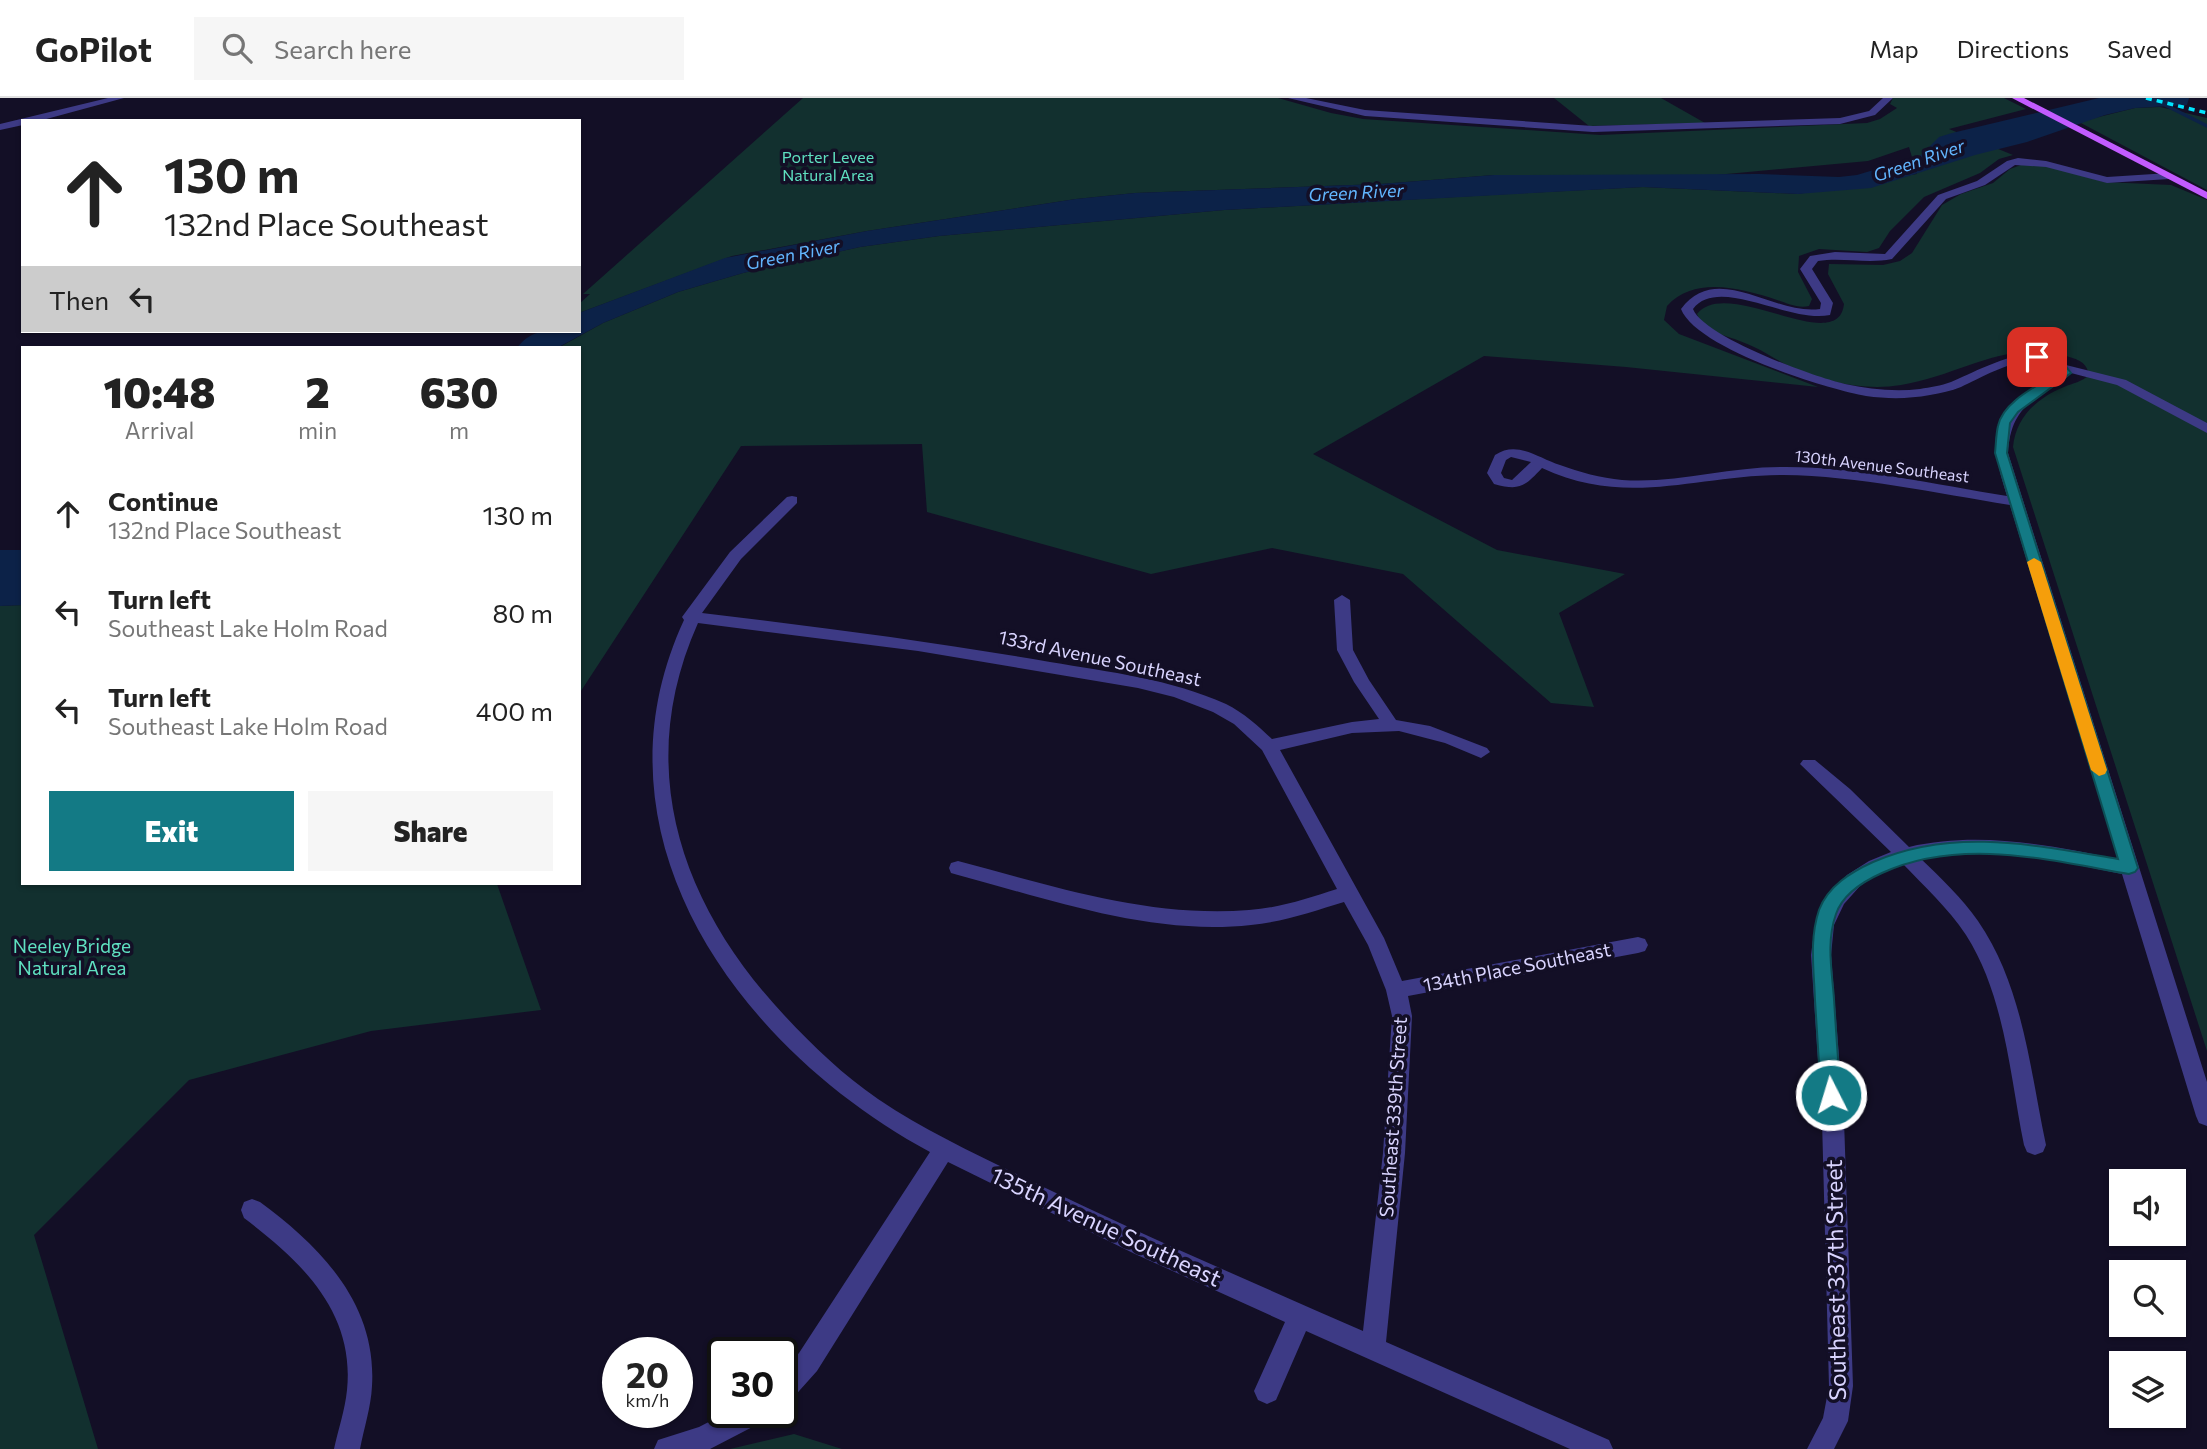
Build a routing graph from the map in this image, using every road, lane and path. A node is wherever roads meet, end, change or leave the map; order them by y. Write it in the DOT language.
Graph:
graph roads {
  1 [pos="120,98"];
  2 [pos="1293,98"];
  3 [pos="1888,98"];
  4 [pos="2019,99"];
  5 [pos="33,119"];
  6 [pos="21,122"];
  7 [pos="0,127"];
  8 [pos="2169,176"];
  9 [pos="2207,196"];
  10 [pos="2063,368"];
  11 [pos="2207,429"];
  12 [pos="1540,461"];
  13 [pos="792,499"];
  14 [pos="2014,501"];
  15 [pos="1342,600"];
  16 [pos="690,617"];
  17 [pos="1390,723"];
  18 [pos="1269,746"];
  19 [pos="1481,752"];
  20 [pos="1809,764"];
  21 [pos="1905,855"];
  22 [pos="958,868"];
  23 [pos="2129,868"];
  24 [pos="1348,893"];
  25 [pos="1638,945"];
  26 [pos="1396,990"];
  27 [pos="2207,1116"];
  28 [pos="2035,1145"];
  29 [pos="944,1149"];
  30 [pos="252,1210"];
  31 [pos="1300,1316"];
  32 [pos="1373,1350"];
  33 [pos="798,1373"];
  34 [pos="1267,1391"];
  35 [pos="724,1428"];
  36 [pos="347,1449"];
  37 [pos="667,1449"];
  38 [pos="1600,1449"];
  39 [pos="1820,1449"];
  1 -- 5 [label="street"];
  2 -- 3 [label="street"];
  4 -- 8 [label="main road"];
  6 -- 7 [label="street"];
  8 -- 9 [label="main road"];
  8 -- 10 [label="street"];
  10 -- 11 [label="street"];
  10 -- 14 [label="street"];
  12 -- 14 [label="street, 130th Avenue Southeast"];
  13 -- 16 [label="street, 135th Avenue Southeast"];
  14 -- 23 [label="street"];
  15 -- 17 [label="street"];
  16 -- 18 [label="street, 133rd Avenue Southeast"];
  16 -- 29 [label="street, 135th Avenue Southeast"];
  17 -- 18 [label="street"];
  17 -- 19 [label="street"];
  18 -- 24 [label="street, Southeast 339th Street"];
  20 -- 21 [label="street"];
  21 -- 23 [label="street, Southeast 337th Street"];
  21 -- 28 [label="street"];
  21 -- 39 [label="street, Southeast 337th Street"];
  22 -- 24 [label="street"];
  23 -- 27 [label="street"];
  24 -- 26 [label="street, Southeast 339th Street"];
  25 -- 26 [label="street, 134th Place Southeast"];
  26 -- 32 [label="street, Southeast 339th Street"];
  29 -- 31 [label="street, 135th Avenue Southeast"];
  29 -- 33 [label="street"];
  30 -- 36 [label="street"];
  31 -- 32 [label="street, 135th Avenue Southeast"];
  31 -- 34 [label="street"];
  32 -- 38 [label="street, 135th Avenue Southeast"];
  35 -- 37 [label="street"];
}
